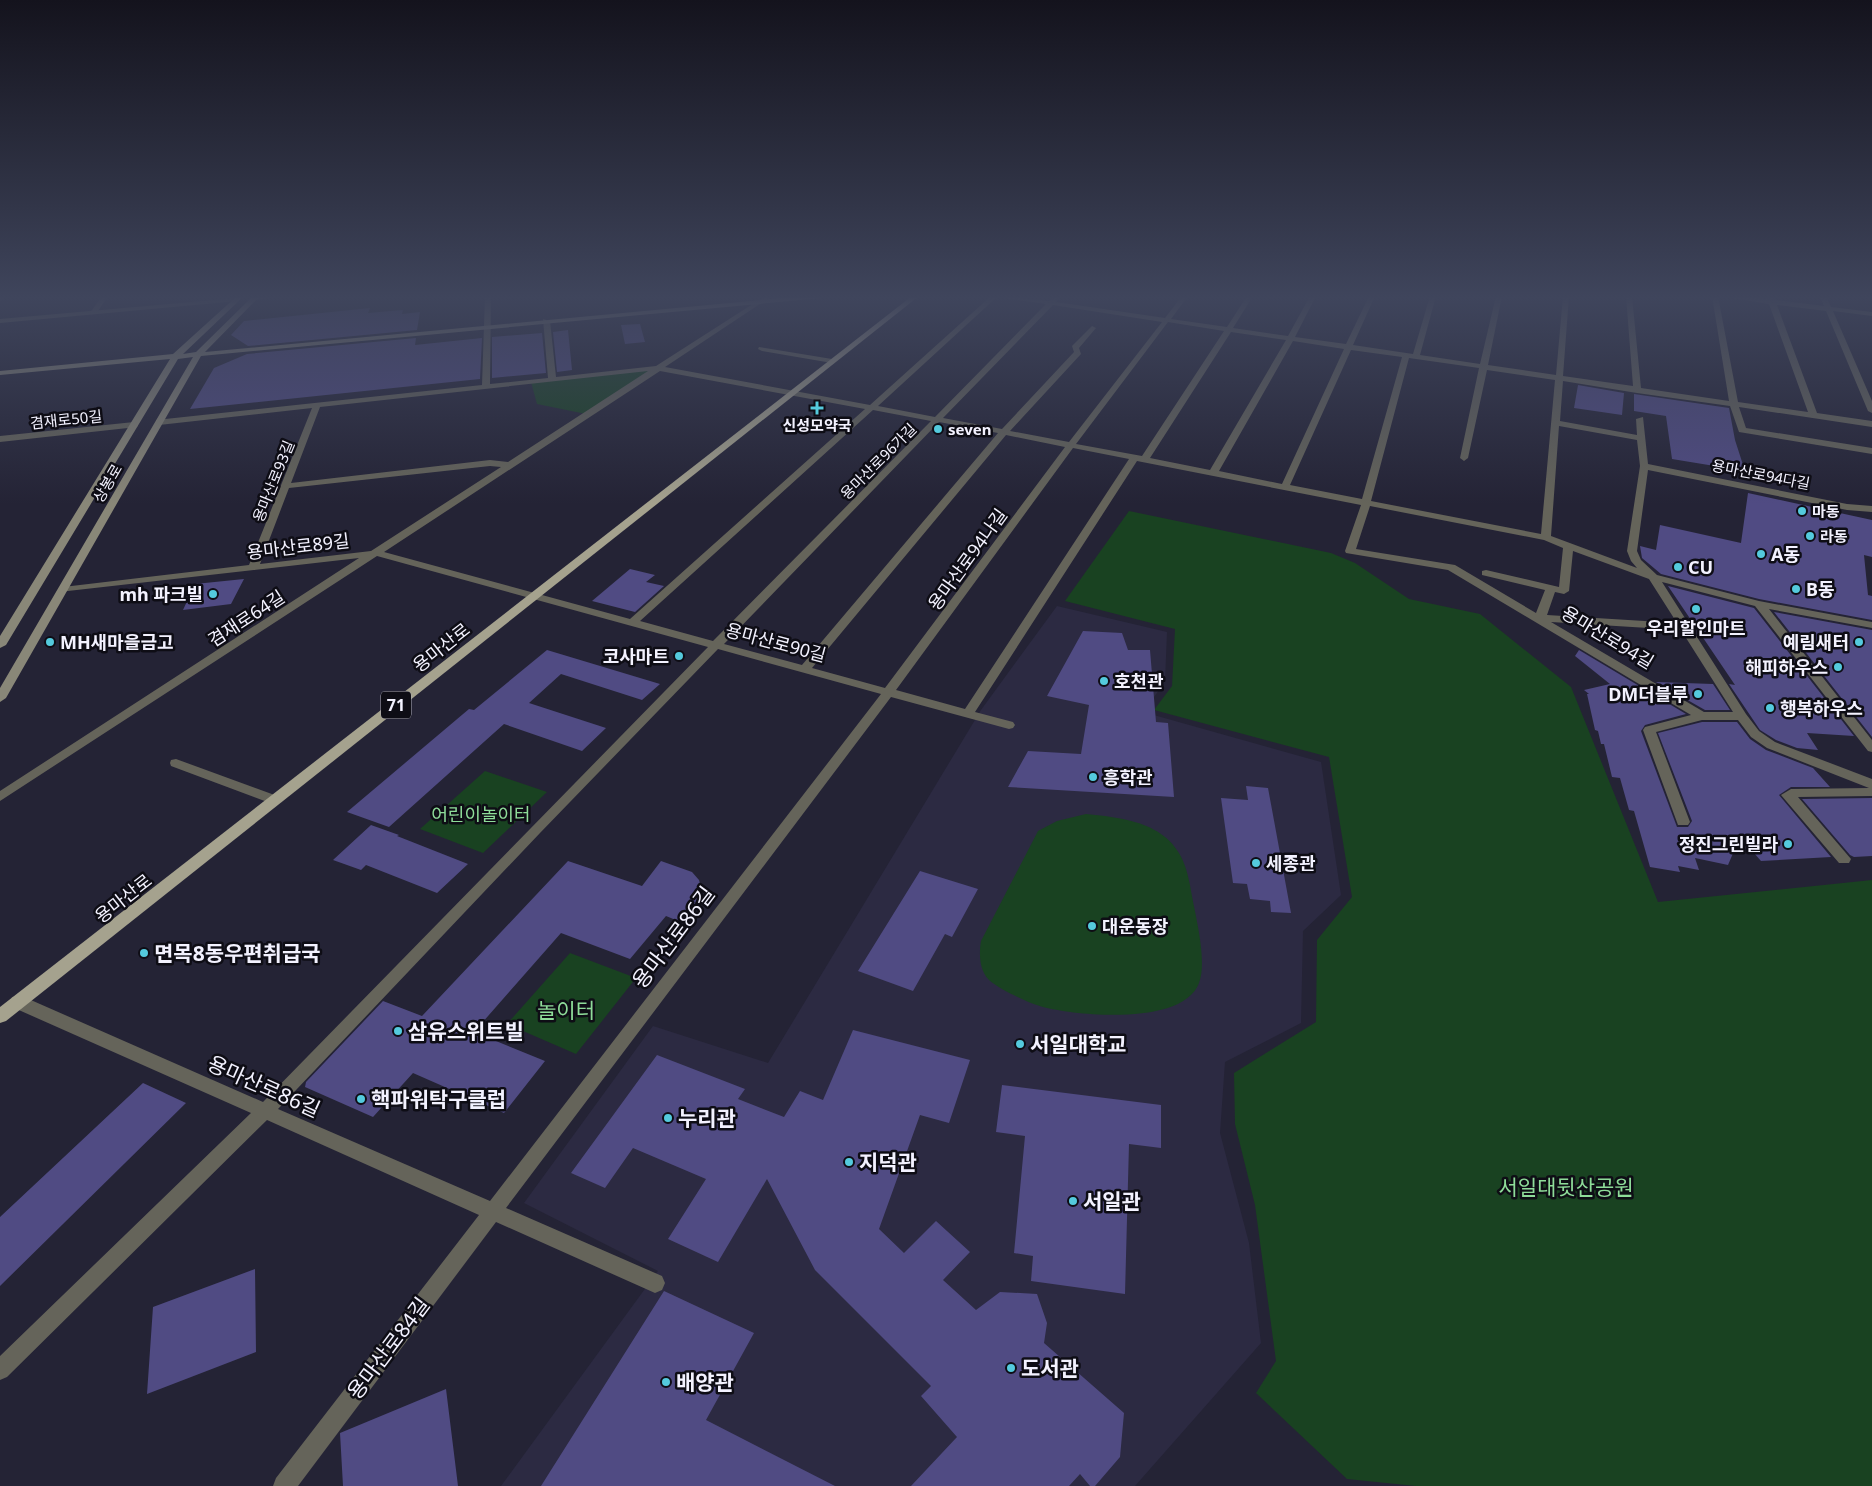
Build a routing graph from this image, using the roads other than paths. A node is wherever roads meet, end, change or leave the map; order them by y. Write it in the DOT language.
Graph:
graph roads {
  1 [pos="79,365"];
  2 [pos="172,365"];
  3 [pos="190,365"];
  4 [pos="486,365"];
  5 [pos="551,365"];
  6 [pos="662,365"];
  7 [pos="827,365"];
  8 [pos="919,365"];
  9 [pos="990,365"];
  10 [pos="1066,365"];
  11 [pos="1132,365"];
  12 [pos="1202,365"];
  13 [pos="1275,365"];
  14 [pos="1341,365"];
  15 [pos="1403,365"];
  16 [pos="1473,365"];
  17 [pos="1560,365"];
  18 [pos="1635,365"];
  19 [pos="1727,365"];
  20 [pos="1795,365"];
  21 [pos="1853,365"];
  22 [pos="1484,367"];
  23 [pos="658,368"];
  24 [pos="0,373"];
  25 [pos="1559,378"];
  26 [pos="552,380"];
  27 [pos="486,387"];
  28 [pos="1637,391"];
  29 [pos="791,394"];
  30 [pos="1734,404"];
  31 [pos="318,405"];
  32 [pos="872,408"];
  33 [pos="1872,411"];
  34 [pos="1813,416"];
  35 [pos="1640,419"];
  36 [pos="938,420"];
  37 [pos="1555,423"];
  38 [pos="147,424"];
  39 [pos="1872,424"];
  40 [pos="1004,432"];
  41 [pos="1641,438"];
  42 [pos="0,439"];
  43 [pos="1070,446"];
  44 [pos="1872,451"];
  45 [pos="1464,458"];
  46 [pos="1139,459"];
  47 [pos="510,465"];
  48 [pos="1644,466"];
  49 [pos="1213,473"];
  50 [pos="286,486"];
  51 [pos="1285,487"];
  52 [pos="1366,503"];
  53 [pos="1872,510"];
  54 [pos="1546,538"];
  55 [pos="1568,547"];
  56 [pos="377,553"];
  57 [pos="253,568"];
  58 [pos="1486,573"];
  59 [pos="1653,577"];
  60 [pos="1551,588"];
  61 [pos="63,590"];
  62 [pos="533,596"];
  63 [pos="1759,604"];
  64 [pos="1540,618"];
  65 [pos="633,622"];
  66 [pos="1872,626"];
  67 [pos="1684,627"];
  68 [pos="717,644"];
  69 [pos="0,646"];
  70 [pos="806,668"];
  71 [pos="889,691"];
  72 [pos="0,698"];
  73 [pos="968,713"];
  74 [pos="1702,716"];
  75 [pos="1741,716"];
  76 [pos="1009,724"];
  77 [pos="1872,748"];
  78 [pos="176,763"];
  79 [pos="1872,784"];
  80 [pos="1872,792"];
  81 [pos="0,797"];
  82 [pos="275,800"];
  83 [pos="1683,822"];
  84 [pos="1844,859"];
  85 [pos="18,1002"];
  86 [pos="0,1016"];
  87 [pos="265,1111"];
  88 [pos="493,1211"];
  89 [pos="655,1283"];
  90 [pos="0,1370"];
  91 [pos="284,1486"];
  1 -- 24 [label="main road"];
  2 -- 38 [label="main road, 상봉로"];
  3 -- 38 [label="main road, 상봉로"];
  4 -- 27 [label="street"];
  5 -- 26 [label="street"];
  6 -- 23 [label="street, 겸재로64길"];
  7 -- 29 [label="main road, 용마산로 / 71"];
  8 -- 32 [label="street"];
  9 -- 36 [label="street, 용마산로96가길"];
  10 -- 40 [label="street"];
  11 -- 43 [label="street"];
  12 -- 46 [label="street"];
  13 -- 49 [label="street"];
  14 -- 51 [label="street"];
  15 -- 52 [label="street"];
  16 -- 22 [label="street"];
  17 -- 25 [label="street"];
  18 -- 28 [label="street"];
  19 -- 30 [label="street"];
  20 -- 34 [label="street"];
  21 -- 33 [label="street"];
  22 -- 25 [label="street"];
  22 -- 45 [label="street"];
  23 -- 26 [label="street"];
  23 -- 29 [label="street"];
  23 -- 47 [label="street, 겸재로64길"];
  25 -- 28 [label="street"];
  25 -- 37 [label="street"];
  26 -- 27 [label="street"];
  27 -- 31 [label="street"];
  28 -- 30 [label="street"];
  29 -- 32 [label="street"];
  29 -- 62 [label="main road, 용마산로 / 71"];
  30 -- 34 [label="street"];
  30 -- 44 [label="street"];
  31 -- 38 [label="street"];
  31 -- 50 [label="street, 용마산로93길"];
  32 -- 36 [label="street"];
  32 -- 65 [label="street"];
  34 -- 39 [label="street"];
  35 -- 41 [label="street"];
  36 -- 40 [label="street"];
  36 -- 68 [label="street, 용마산로96가길"];
  37 -- 41 [label="street"];
  37 -- 54 [label="street"];
  38 -- 42 [label="street, 겸재로50길"];
  38 -- 61 [label="main road, 상봉로"];
  38 -- 69 [label="main road, 상봉로"];
  40 -- 43 [label="street"];
  40 -- 70 [label="street"];
  41 -- 48 [label="street"];
  43 -- 46 [label="street"];
  43 -- 71 [label="street, 용마산로94나길"];
  46 -- 49 [label="street"];
  46 -- 73 [label="street"];
  47 -- 50 [label="street"];
  47 -- 56 [label="street, 겸재로64길"];
  48 -- 53 [label="street, 용마산로94다길"];
  48 -- 59 [label="street"];
  49 -- 51 [label="street"];
  50 -- 57 [label="street, 용마산로93길"];
  51 -- 52 [label="street"];
  52 -- 54 [label="street"];
  52 -- 64 [label="street"];
  54 -- 55 [label="street"];
  55 -- 59 [label="street"];
  55 -- 60 [label="street"];
  56 -- 57 [label="street, 용마산로89길"];
  56 -- 62 [label="street, 용마산로89길"];
  56 -- 81 [label="street, 겸재로64길"];
  57 -- 61 [label="street, 용마산로89길"];
  58 -- 60 [label="street"];
  59 -- 63 [label="street"];
  59 -- 67 [label="street"];
  60 -- 64 [label="street"];
  61 -- 72 [label="main road, 상봉로"];
  62 -- 65 [label="street, 용마산로90길"];
  62 -- 82 [label="main road, 용마산로 / 71"];
  63 -- 66 [label="street"];
  63 -- 77 [label="street"];
  64 -- 67 [label="street, 용마산로94길"];
  64 -- 74 [label="street, 용마산로94길"];
  65 -- 68 [label="street, 용마산로90길"];
  67 -- 75 [label="street"];
  68 -- 70 [label="street, 용마산로90길"];
  68 -- 87 [label="street, 용마산로96가길"];
  70 -- 71 [label="street, 용마산로90길"];
  71 -- 73 [label="street, 용마산로90길"];
  71 -- 88 [label="street, 용마산로86길"];
  73 -- 76 [label="street, 용마산로90길"];
  74 -- 75 [label="street"];
  74 -- 83 [label="street"];
  75 -- 79 [label="street"];
  78 -- 82 [label="street"];
  80 -- 84 [label="street"];
  82 -- 85 [label="main road, 용마산로 / 71"];
  85 -- 86 [label="main road, 용마산로 / 71"];
  85 -- 87 [label="street, 용마산로86길"];
  87 -- 88 [label="street, 용마산로86길"];
  87 -- 90 [label="street, 용마산로96가길"];
  88 -- 89 [label="street, 용마산로86길"];
  88 -- 91 [label="street, 용마산로84길"];
}
